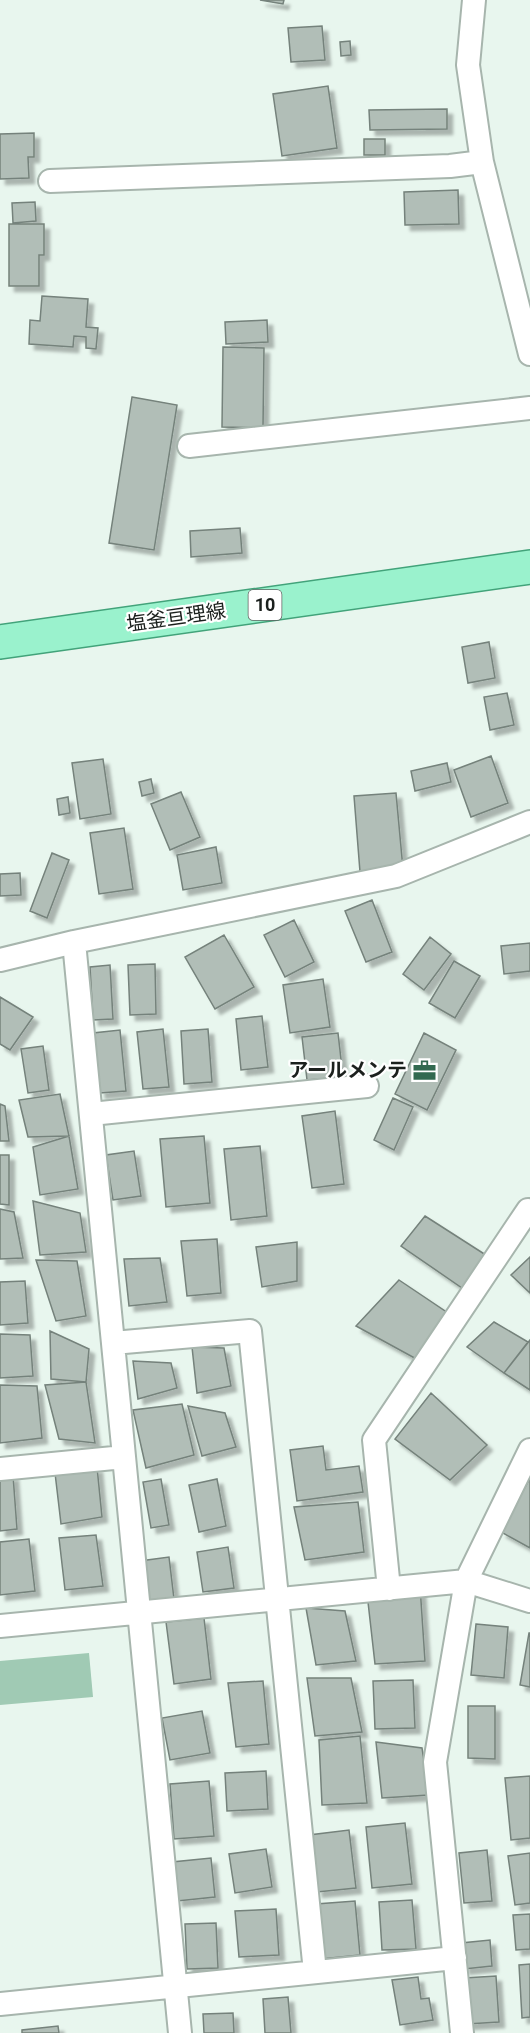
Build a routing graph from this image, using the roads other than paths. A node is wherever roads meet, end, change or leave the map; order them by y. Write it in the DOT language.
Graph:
graph roads {
  1 [pos="474,0"];
  2 [pos="482,162"];
  3 [pos="50,181"];
  4 [pos="530,354"];
  5 [pos="530,408"];
  6 [pos="189,446"];
  7 [pos="530,567"];
  8 [pos="0,642"];
  9 [pos="530,822"];
  10 [pos="74,942"];
  11 [pos="0,960"];
  12 [pos="367,1086"];
  13 [pos="91,1114"];
  14 [pos="529,1209"];
  15 [pos="113,1343"];
  16 [pos="530,1450"];
  17 [pos="124,1457"];
  18 [pos="0,1469"];
  19 [pos="466,1581"];
  20 [pos="389,1589"];
  21 [pos="277,1600"];
  22 [pos="530,1601"];
  23 [pos="139,1613"];
  24 [pos="0,1626"];
  25 [pos="455,1958"];
  26 [pos="315,1972"];
  27 [pos="175,1986"];
  28 [pos="0,2004"];
  29 [pos="180,2033"];
  30 [pos="462,2033"];
  1 -- 2 [label="street"];
  2 -- 3 [label="street"];
  2 -- 4 [label="street"];
  5 -- 6 [label="street"];
  7 -- 8 [label="main road, 塩釜亘理線 / 10"];
  9 -- 10 [label="street"];
  10 -- 11 [label="street"];
  10 -- 13 [label="street"];
  12 -- 13 [label="street"];
  13 -- 15 [label="street"];
  14 -- 20 [label="street"];
  15 -- 17 [label="street"];
  15 -- 21 [label="street"];
  16 -- 19 [label="street"];
  17 -- 18 [label="street"];
  17 -- 23 [label="street"];
  19 -- 20 [label="street"];
  19 -- 22 [label="street"];
  19 -- 25 [label="street"];
  20 -- 21 [label="street"];
  21 -- 23 [label="street"];
  21 -- 26 [label="street"];
  23 -- 24 [label="street"];
  23 -- 27 [label="street"];
  25 -- 26 [label="street"];
  25 -- 30 [label="street"];
  26 -- 27 [label="street"];
  27 -- 28 [label="street"];
  27 -- 29 [label="street"];
}
